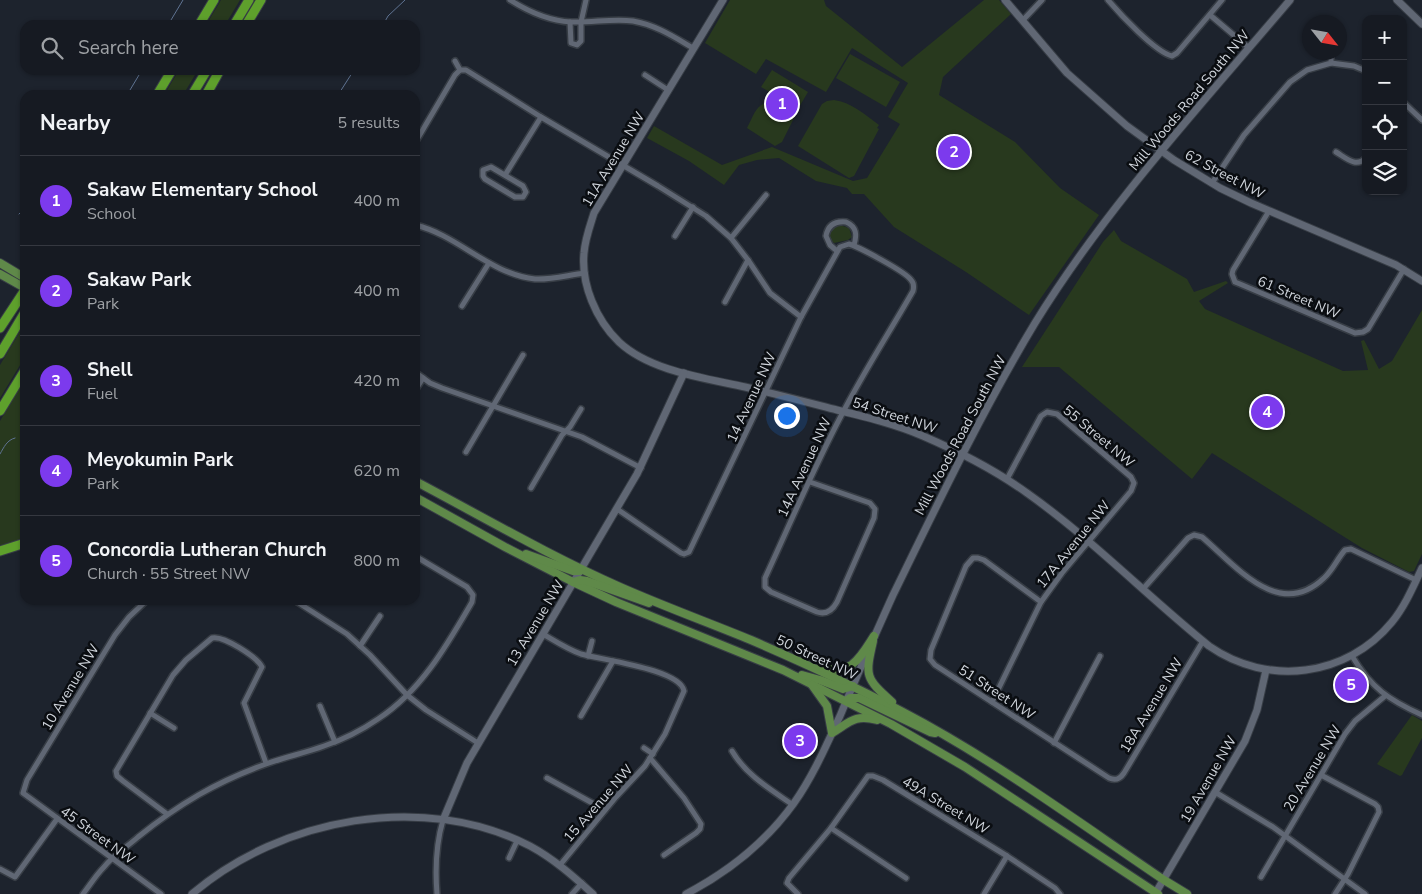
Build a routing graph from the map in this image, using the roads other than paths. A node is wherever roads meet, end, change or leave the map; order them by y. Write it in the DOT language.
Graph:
graph roads {
  1 [pos="214,0"];
  2 [pos="249,0"];
  3 [pos="261,0"];
  4 [pos="510,0"];
  5 [pos="586,0"];
  6 [pos="723,0"];
  7 [pos="1005,0"];
  8 [pos="1042,0"];
  9 [pos="1108,0"];
  10 [pos="1222,0"];
  11 [pos="1290,0"];
  12 [pos="1397,0"];
  13 [pos="1210,15"];
  14 [pos="202,20"];
  15 [pos="237,20"];
  16 [pos="249,20"];
  17 [pos="1023,20"];
  18 [pos="570,22"];
  19 [pos="581,22"];
  20 [pos="1422,24"];
  21 [pos="693,48"];
  22 [pos="1249,48"];
  23 [pos="455,61"];
  24 [pos="1331,63"];
  25 [pos="1362,69"];
  26 [pos="460,70"];
  27 [pos="169,75"];
  28 [pos="203,75"];
  29 [pos="204,75"];
  30 [pos="217,75"];
  31 [pos="645,75"];
  32 [pos="160,90"];
  33 [pos="195,90"];
  34 [pos="199,90"];
  35 [pos="209,90"];
  36 [pos="668,90"];
  37 [pos="1405,105"];
  38 [pos="541,117"];
  39 [pos="1422,120"];
  40 [pos="420,135"];
  41 [pos="1161,152"];
  42 [pos="1336,152"];
  43 [pos="1362,161"];
  44 [pos="623,165"];
  45 [pos="505,175"];
  46 [pos="1212,183"];
  47 [pos="766,195"];
  48 [pos="693,207"];
  49 [pos="1269,211"];
  50 [pos="420,227"];
  51 [pos="675,236"];
  52 [pos="731,238"];
  53 [pos="854,245"];
  54 [pos="838,249"];
  55 [pos="748,260"];
  56 [pos="0,263"];
  57 [pos="489,263"];
  58 [pos="1404,269"];
  59 [pos="585,273"];
  60 [pos="20,275"];
  61 [pos="3,276"];
  62 [pos="1422,281"];
  63 [pos="20,286"];
  64 [pos="20,297"];
  65 [pos="725,302"];
  66 [pos="462,306"];
  67 [pos="801,317"];
  68 [pos="20,320"];
  69 [pos="0,328"];
  70 [pos="0,354"];
  71 [pos="523,355"];
  72 [pos="684,373"];
  73 [pos="420,376"];
  74 [pos="20,378"];
  75 [pos="423,378"];
  76 [pos="420,383"];
  77 [pos="766,392"];
  78 [pos="493,406"];
  79 [pos="581,410"];
  80 [pos="0,411"];
  81 [pos="843,412"];
  82 [pos="566,431"];
  83 [pos="466,452"];
  84 [pos="962,453"];
  85 [pos="640,468"];
  86 [pos="1007,479"];
  87 [pos="810,482"];
  88 [pos="1134,482"];
  89 [pos="420,484"];
  90 [pos="531,488"];
  91 [pos="420,500"];
  92 [pos="617,509"];
  93 [pos="1089,542"];
  94 [pos="20,545"];
  95 [pos="505,547"];
  96 [pos="0,551"];
  97 [pos="420,559"];
  98 [pos="1422,568"];
  99 [pos="582,569"];
  100 [pos="1416,580"];
  101 [pos="573,582"];
  102 [pos="1143,590"];
  103 [pos="1040,602"];
  104 [pos="142,605"];
  105 [pos="305,605"];
  106 [pos="666,605"];
  107 [pos="380,616"];
  108 [pos="542,634"];
  109 [pos="874,636"];
  110 [pos="592,641"];
  111 [pos="1202,641"];
  112 [pos="360,646"];
  113 [pos="588,656"];
  114 [pos="1100,656"];
  115 [pos="1352,656"];
  116 [pos="792,658"];
  117 [pos="613,661"];
  118 [pos="783,670"];
  119 [pos="1266,670"];
  120 [pos="810,683"];
  121 [pos="853,686"];
  122 [pos="407,695"];
  123 [pos="1385,696"];
  124 [pos="846,701"];
  125 [pos="992,702"];
  126 [pos="320,706"];
  127 [pos="900,710"];
  128 [pos="150,713"];
  129 [pos="1422,715"];
  130 [pos="581,716"];
  131 [pos="891,724"];
  132 [pos="174,728"];
  133 [pos="832,733"];
  134 [pos="942,734"];
  135 [pos="335,742"];
  136 [pos="478,743"];
  137 [pos="1054,743"];
  138 [pos="644,748"];
  139 [pos="732,751"];
  140 [pos="651,756"];
  141 [pos="266,764"];
  142 [pos="1321,775"];
  143 [pos="547,778"];
  144 [pos="1117,780"];
  145 [pos="1215,792"];
  146 [pos="23,794"];
  147 [pos="793,805"];
  148 [pos="605,810"];
  149 [pos="167,814"];
  150 [pos="57,819"];
  151 [pos="444,820"];
  152 [pos="832,828"];
  153 [pos="1286,836"];
  154 [pos="517,840"];
  155 [pos="664,855"];
  156 [pos="1007,856"];
  157 [pos="509,858"];
  158 [pos="111,859"];
  159 [pos="560,865"];
  160 [pos="0,869"];
  161 [pos="1261,877"];
  162 [pos="906,878"];
  163 [pos="1344,879"];
  164 [pos="1164,880"];
  165 [pos="582,883"];
  166 [pos="83,894"];
  167 [pos="161,894"];
  168 [pos="192,894"];
  169 [pos="437,894"];
  170 [pos="572,894"];
  171 [pos="593,894"];
  172 [pos="686,894"];
  173 [pos="798,894"];
  174 [pos="984,894"];
  175 [pos="1060,894"];
  176 [pos="1156,894"];
  177 [pos="1187,894"];
  178 [pos="1335,894"];
  179 [pos="1365,894"];
  1 -- 14 [label="highway"];
  2 -- 15 [label="highway"];
  3 -- 16 [label="highway"];
  4 -- 18 [label="street"];
  5 -- 19 [label="street"];
  6 -- 21 [label="street, 11A Avenue NW"];
  7 -- 17 [label="street, 62 Street NW"];
  8 -- 17 [label="street"];
  9 -- 13 [label="street"];
  10 -- 13 [label="street"];
  11 -- 22 [label="street, Mill Woods Road South NW"];
  12 -- 20 [label="street"];
  13 -- 22 [label="street"];
  17 -- 41 [label="street, 62 Street NW"];
  18 -- 19 [label="street"];
  18 -- 19 [label="street"];
  19 -- 21 [label="street"];
  21 -- 36 [label="street, 11A Avenue NW"];
  22 -- 41 [label="street, Mill Woods Road South NW"];
  23 -- 26 [label="street"];
  24 -- 25 [label="street"];
  24 -- 46 [label="street"];
  26 -- 38 [label="street"];
  26 -- 40 [label="street"];
  27 -- 32 [label="highway"];
  28 -- 33 [label="highway"];
  29 -- 34 [label="highway"];
  30 -- 35 [label="highway"];
  31 -- 36 [label="street"];
  36 -- 44 [label="street, 11A Avenue NW"];
  37 -- 39 [label="street"];
  38 -- 44 [label="street"];
  38 -- 45 [label="street"];
  41 -- 46 [label="street, 62 Street NW"];
  41 -- 84 [label="street, Mill Woods Road South NW"];
  42 -- 43 [label="street"];
  44 -- 48 [label="street"];
  44 -- 59 [label="street, 11A Avenue NW"];
  45 -- 45 [label="street"];
  46 -- 49 [label="street, 62 Street NW"];
  47 -- 52 [label="street"];
  48 -- 51 [label="street"];
  48 -- 52 [label="street"];
  49 -- 58 [label="street, 62 Street NW"];
  49 -- 58 [label="street, 61 Street NW"];
  50 -- 57 [label="street"];
  52 -- 55 [label="street"];
  53 -- 54 [label="street"];
  53 -- 54 [label="street"];
  53 -- 81 [label="street, 14A Avenue NW"];
  54 -- 67 [label="street, 14 Avenue NW"];
  55 -- 65 [label="street"];
  55 -- 67 [label="street"];
  56 -- 60 [label="main road"];
  57 -- 59 [label="street"];
  57 -- 66 [label="street"];
  58 -- 62 [label="street, 62 Street NW"];
  59 -- 72 [label="street, 54 Street NW"];
  61 -- 63 [label="main road"];
  64 -- 69 [label="highway"];
  67 -- 77 [label="street, 14 Avenue NW"];
  68 -- 70 [label="highway"];
  71 -- 78 [label="street"];
  72 -- 77 [label="street, 54 Street NW"];
  72 -- 85 [label="street, 13 Avenue NW"];
  73 -- 75 [label="street"];
  74 -- 80 [label="highway"];
  75 -- 76 [label="street"];
  75 -- 78 [label="street"];
  77 -- 81 [label="street, 54 Street NW"];
  77 -- 92 [label="street, 14 Avenue NW"];
  78 -- 82 [label="street"];
  78 -- 83 [label="street"];
  79 -- 82 [label="street"];
  81 -- 84 [label="street, 54 Street NW"];
  81 -- 87 [label="street, 14A Avenue NW"];
  82 -- 85 [label="street"];
  82 -- 90 [label="street"];
  84 -- 86 [label="street, 54 Street NW"];
  84 -- 109 [label="street, Mill Woods Road South NW"];
  85 -- 92 [label="street, 13 Avenue NW"];
  86 -- 88 [label="street, 55 Street NW"];
  86 -- 93 [label="street, 54 Street NW"];
  87 -- 87 [label="street, 14A Avenue NW"];
  88 -- 93 [label="street, 17A Avenue NW"];
  89 -- 99 [label="main road, 50 Street NW"];
  91 -- 95 [label="main road, 50 Street NW"];
  92 -- 99 [label="street, 13 Avenue NW"];
  93 -- 102 [label="street, 54 Street NW"];
  93 -- 103 [label="street, 17A Avenue NW"];
  94 -- 96 [label="highway"];
  95 -- 99 [label="main road"];
  95 -- 101 [label="main road, 50 Street NW"];
  97 -- 122 [label="street"];
  98 -- 100 [label="street, 54 Street NW"];
  99 -- 101 [label="street, 13 Avenue NW"];
  99 -- 106 [label="main road, 50 Street NW"];
  100 -- 102 [label="street"];
  100 -- 115 [label="street, 54 Street NW"];
  101 -- 106 [label="main road"];
  101 -- 108 [label="street, 13 Avenue NW"];
  101 -- 118 [label="main road, 50 Street NW"];
  102 -- 111 [label="street, 54 Street NW"];
  103 -- 125 [label="street, 17A Avenue NW"];
  103 -- 125 [label="street, 51 Street NW"];
  104 -- 146 [label="street, 10 Avenue NW"];
  105 -- 112 [label="street"];
  106 -- 116 [label="main road, 50 Street NW"];
  107 -- 112 [label="street"];
  108 -- 113 [label="street"];
  108 -- 136 [label="street, 13 Avenue NW"];
  109 -- 116 [label="main road"];
  109 -- 121 [label="street, Mill Woods Road South NW"];
  109 -- 127 [label="main road"];
  110 -- 113 [label="street"];
  111 -- 119 [label="street, 54 Street NW"];
  111 -- 144 [label="street, 18A Avenue NW"];
  112 -- 122 [label="street"];
  113 -- 117 [label="street"];
  114 -- 137 [label="street"];
  115 -- 119 [label="street, 54 Street NW"];
  115 -- 123 [label="street"];
  116 -- 121 [label="main road, 50 Street NW"];
  117 -- 130 [label="street"];
  117 -- 140 [label="street, 15 Avenue NW"];
  118 -- 120 [label="main road, 50 Street NW"];
  118 -- 121 [label="main road"];
  119 -- 145 [label="street, 19 Avenue NW"];
  120 -- 124 [label="main road, 50 Street NW"];
  120 -- 133 [label="main road"];
  121 -- 124 [label="street, Mill Woods Road South NW"];
  121 -- 127 [label="main road, 50 Street NW"];
  122 -- 135 [label="street"];
  122 -- 136 [label="street"];
  123 -- 129 [label="street"];
  123 -- 142 [label="street, 20 Avenue NW"];
  124 -- 131 [label="main road, 50 Street NW"];
  124 -- 133 [label="street, Mill Woods Road South NW"];
  124 -- 134 [label="main road"];
  125 -- 137 [label="street, 51 Street NW"];
  126 -- 135 [label="street"];
  127 -- 134 [label="main road, 50 Street NW"];
  128 -- 132 [label="street"];
  128 -- 141 [label="street"];
  128 -- 149 [label="street"];
  131 -- 133 [label="main road"];
  131 -- 176 [label="main road, 50 Street NW"];
  133 -- 147 [label="street, Mill Woods Road South NW"];
  134 -- 164 [label="main road, 50 Street NW"];
  135 -- 141 [label="street"];
  136 -- 151 [label="street, 13 Avenue NW"];
  137 -- 144 [label="street, 51 Street NW"];
  138 -- 140 [label="street"];
  139 -- 147 [label="street"];
  140 -- 148 [label="street, 15 Avenue NW"];
  140 -- 155 [label="street"];
  141 -- 149 [label="street"];
  142 -- 153 [label="street, 20 Avenue NW"];
  142 -- 163 [label="street"];
  143 -- 148 [label="street"];
  145 -- 153 [label="street"];
  145 -- 164 [label="street, 19 Avenue NW"];
  146 -- 150 [label="street, 45 Street NW"];
  147 -- 172 [label="street, Mill Woods Road South NW"];
  148 -- 159 [label="street, 15 Avenue NW"];
  149 -- 158 [label="street"];
  150 -- 158 [label="street, 45 Street NW"];
  150 -- 160 [label="street"];
  151 -- 154 [label="street"];
  151 -- 168 [label="street"];
  151 -- 169 [label="street, 13 Avenue NW"];
  152 -- 156 [label="street, 49A Street NW"];
  152 -- 162 [label="street"];
  152 -- 173 [label="street"];
  153 -- 161 [label="street, 20 Avenue NW"];
  153 -- 163 [label="street"];
  154 -- 157 [label="street"];
  154 -- 159 [label="street"];
  156 -- 174 [label="street"];
  156 -- 175 [label="street, 49A Street NW"];
  158 -- 166 [label="street"];
  158 -- 167 [label="street, 45 Street NW"];
  159 -- 165 [label="street"];
  163 -- 178 [label="street"];
  163 -- 179 [label="street"];
  164 -- 176 [label="street, 19 Avenue NW"];
  164 -- 177 [label="main road, 50 Street NW"];
  165 -- 170 [label="street"];
  165 -- 171 [label="street"];
}
